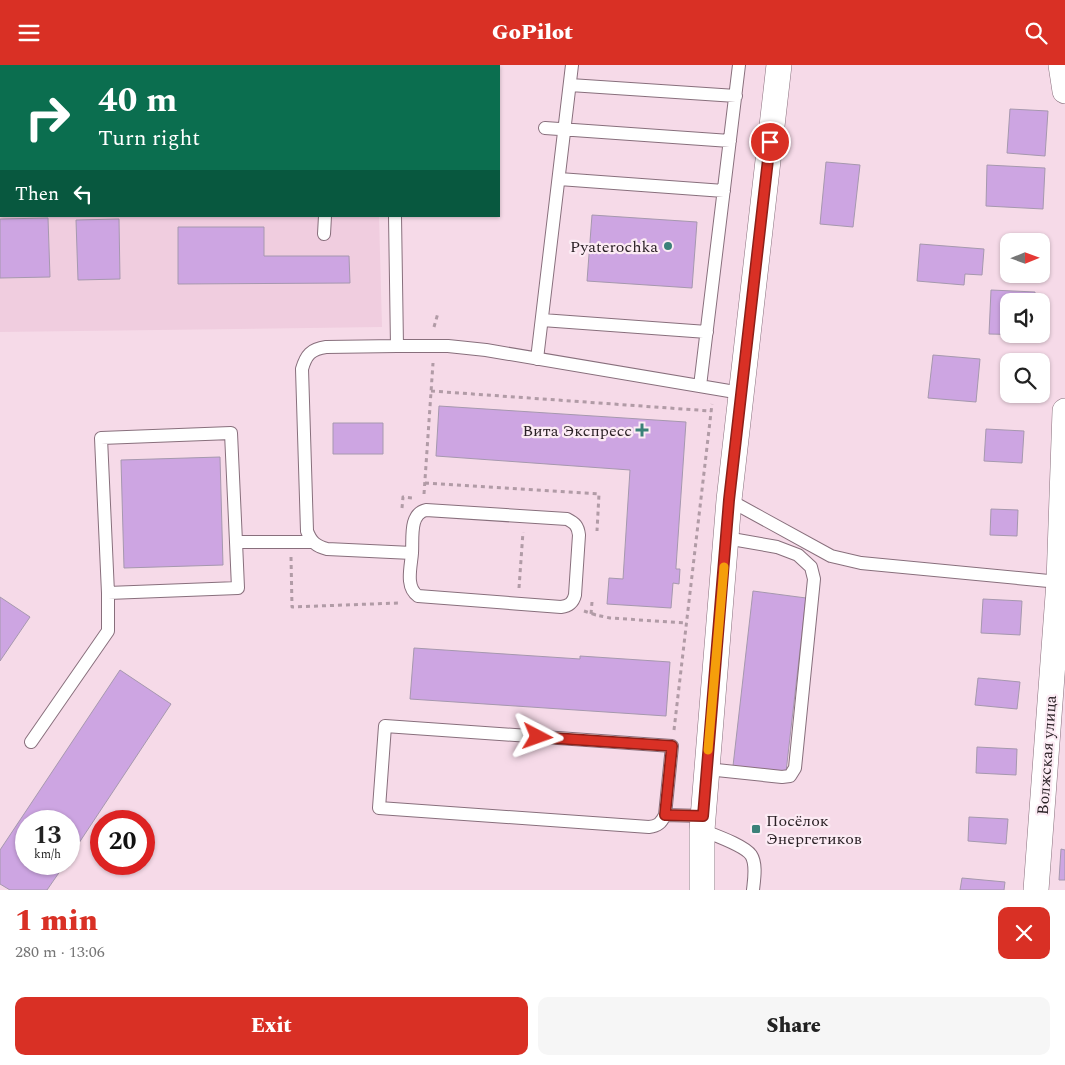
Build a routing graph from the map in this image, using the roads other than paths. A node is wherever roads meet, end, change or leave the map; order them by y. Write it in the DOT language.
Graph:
graph roads {
  1 [pos="572,65"];
  2 [pos="739,65"];
  3 [pos="779,65"];
  4 [pos="1061,65"];
  5 [pos="570,85"];
  6 [pos="1065,91"];
  7 [pos="736,96"];
  8 [pos="545,128"];
  9 [pos="564,130"];
  10 [pos="730,141"];
  11 [pos="559,179"];
  12 [pos="724,191"];
  13 [pos="326,217"];
  14 [pos="395,217"];
  15 [pos="324,234"];
  16 [pos="542,320"];
  17 [pos="707,332"];
  18 [pos="397,346"];
  19 [pos="537,359"];
  20 [pos="700,386"];
  21 [pos="741,393"];
  22 [pos="1065,411"];
  23 [pos="729,500"];
  24 [pos="726,539"];
  25 [pos="313,542"];
  26 [pos="236,543"];
  27 [pos="412,553"];
  28 [pos="1059,582"];
  29 [pos="108,593"];
  30 [pos="31,742"];
  31 [pos="706,769"];
  32 [pos="665,815"];
  33 [pos="702,823"];
  34 [pos="702,890"];
  35 [pos="753,890"];
  36 [pos="1036,890"];
  1 -- 5 [label="lane"];
  2 -- 7 [label="lane"];
  3 -- 21 [label="street"];
  4 -- 6 [label="street"];
  5 -- 7 [label="lane"];
  5 -- 9 [label="lane"];
  7 -- 10 [label="lane"];
  8 -- 9 [label="lane"];
  9 -- 10 [label="lane"];
  9 -- 11 [label="lane"];
  10 -- 12 [label="lane"];
  11 -- 12 [label="lane"];
  11 -- 16 [label="lane"];
  12 -- 17 [label="lane"];
  13 -- 15 [label="lane"];
  14 -- 18 [label="lane"];
  16 -- 17 [label="lane"];
  16 -- 19 [label="lane"];
  17 -- 20 [label="lane"];
  18 -- 19 [label="lane"];
  18 -- 25 [label="lane"];
  19 -- 20 [label="lane"];
  20 -- 21 [label="lane"];
  21 -- 23 [label="street"];
  22 -- 28 [label="street, Волжская улица"];
  23 -- 24 [label="street"];
  23 -- 28 [label="lane"];
  24 -- 31 [label="street"];
  24 -- 31 [label="lane"];
  25 -- 26 [label="lane"];
  25 -- 27 [label="lane"];
  26 -- 29 [label="lane"];
  26 -- 29 [label="lane"];
  27 -- 27 [label="lane"];
  28 -- 36 [label="street, Волжская улица"];
  29 -- 30 [label="lane"];
  31 -- 33 [label="street"];
  32 -- 32 [label="lane"];
  32 -- 33 [label="lane"];
  33 -- 34 [label="street"];
  33 -- 35 [label="lane"];
}
